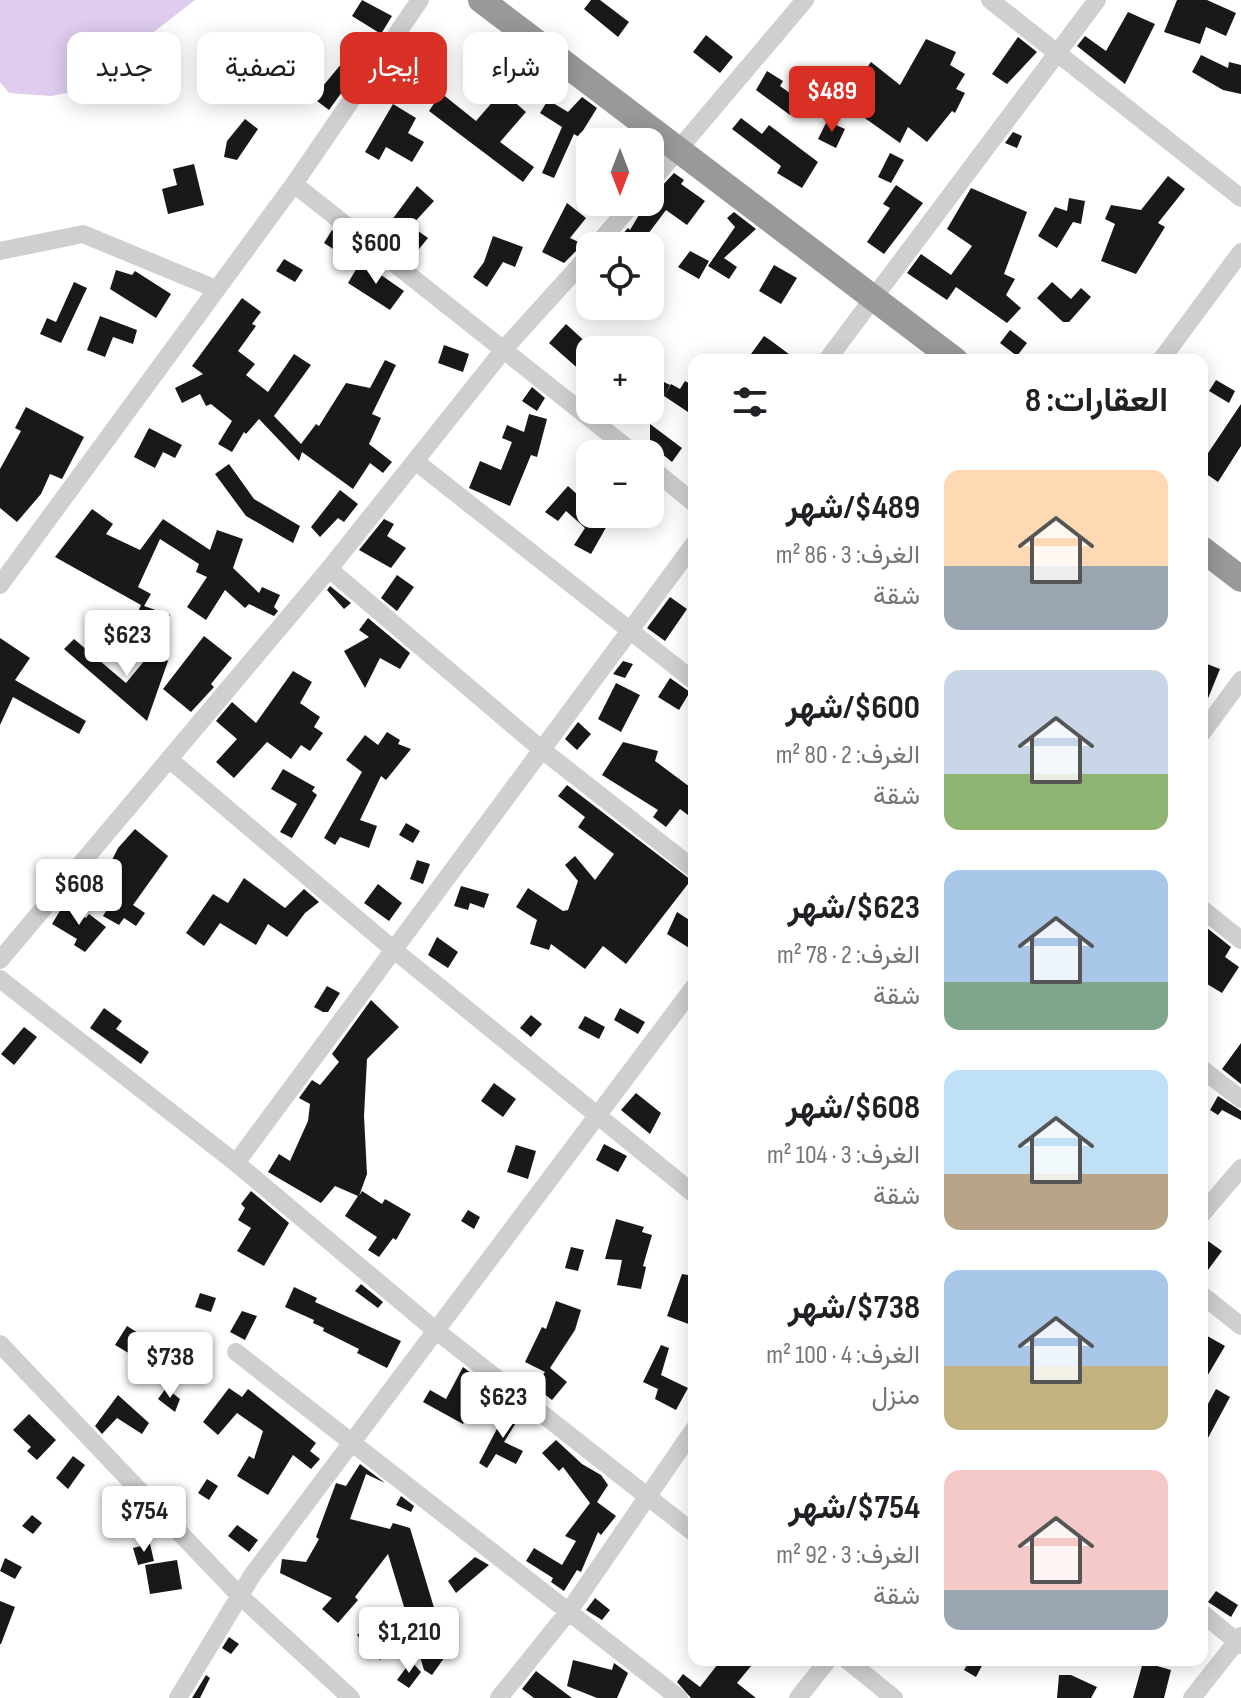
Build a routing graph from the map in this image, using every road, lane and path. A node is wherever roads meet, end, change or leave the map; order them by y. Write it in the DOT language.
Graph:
graph roads {
  1 [pos="420,0"];
  2 [pos="481,0"];
  3 [pos="805,0"];
  4 [pos="990,0"];
  5 [pos="1097,0"];
  6 [pos="1057,54"];
  7 [pos="679,149"];
  8 [pos="664,167"];
  9 [pos="294,184"];
  10 [pos="1241,198"];
  11 [pos="622,216"];
  12 [pos="608,232"];
  13 [pos="0,251"];
  14 [pos="1241,252"];
  15 [pos="576,269"];
  16 [pos="216,289"];
  17 [pos="872,296"];
  18 [pos="505,348"];
  19 [pos="831,354"];
  20 [pos="947,354"];
  21 [pos="1165,354"];
  22 [pos="618,440"];
  23 [pos="415,461"];
  24 [pos="664,478"];
  25 [pos="688,498"];
  26 [pos="688,552"];
  27 [pos="1208,554"];
  28 [pos="329,569"];
  29 [pos="1241,579"];
  30 [pos="0,585"];
  31 [pos="630,631"];
  32 [pos="688,676"];
  33 [pos="1241,680"];
  34 [pos="1208,725"];
  35 [pos="541,749"];
  36 [pos="170,760"];
  37 [pos="688,864"];
  38 [pos="1208,914"];
  39 [pos="1241,940"];
  40 [pos="394,950"];
  41 [pos="0,960"];
  42 [pos="0,979"];
  43 [pos="688,995"];
  44 [pos="1208,1074"];
  45 [pos="1241,1099"];
  46 [pos="598,1113"];
  47 [pos="236,1163"];
  48 [pos="1241,1168"];
  49 [pos="688,1189"];
  50 [pos="1208,1207"];
  51 [pos="1208,1300"];
  52 [pos="1241,1326"];
  53 [pos="434,1329"];
  54 [pos="0,1344"];
  55 [pos="236,1352"];
  56 [pos="688,1437"];
  57 [pos="352,1439"];
  58 [pos="647,1494"];
  59 [pos="688,1528"];
  60 [pos="239,1595"];
  61 [pos="569,1611"];
  62 [pos="1208,1617"];
  63 [pos="1240,1641"];
  64 [pos="823,1666"];
  65 [pos="854,1666"];
  66 [pos="178,1698"];
  67 [pos="351,1698"];
  68 [pos="499,1698"];
  69 [pos="679,1698"];
  70 [pos="798,1698"];
  71 [pos="894,1698"];
  72 [pos="1192,1698"];
  1 -- 9 [label="street"];
  2 -- 7 [label="highway"];
  3 -- 7 [label="street"];
  4 -- 6 [label="street"];
  5 -- 6 [label="street"];
  6 -- 10 [label="street"];
  6 -- 17 [label="street"];
  7 -- 8 [label="street"];
  7 -- 17 [label="highway"];
  9 -- 16 [label="street"];
  9 -- 18 [label="street"];
  11 -- 12 [label="street"];
  13 -- 16 [label="street"];
  14 -- 21 [label="street"];
  15 -- 18 [label="street"];
  16 -- 30 [label="street"];
  17 -- 19 [label="street"];
  17 -- 20 [label="highway"];
  18 -- 22 [label="street"];
  18 -- 23 [label="street"];
  23 -- 28 [label="street"];
  23 -- 31 [label="street"];
  24 -- 25 [label="street"];
  26 -- 31 [label="street"];
  27 -- 29 [label="highway"];
  28 -- 35 [label="street"];
  28 -- 36 [label="street"];
  31 -- 32 [label="street"];
  31 -- 35 [label="street"];
  33 -- 34 [label="street"];
  35 -- 37 [label="street"];
  35 -- 40 [label="street"];
  36 -- 40 [label="street"];
  36 -- 41 [label="street"];
  38 -- 39 [label="street"];
  40 -- 46 [label="street"];
  40 -- 47 [label="street"];
  42 -- 47 [label="street"];
  43 -- 46 [label="street"];
  44 -- 45 [label="street"];
  46 -- 49 [label="street"];
  46 -- 53 [label="street"];
  47 -- 53 [label="street"];
  48 -- 50 [label="street"];
  51 -- 52 [label="street"];
  53 -- 57 [label="street"];
  53 -- 58 [label="street"];
  54 -- 60 [label="street"];
  55 -- 57 [label="street"];
  56 -- 58 [label="street"];
  57 -- 60 [label="street"];
  57 -- 61 [label="street"];
  58 -- 59 [label="street"];
  58 -- 61 [label="street"];
  60 -- 66 [label="street"];
  60 -- 67 [label="street"];
  61 -- 68 [label="street"];
  61 -- 69 [label="street"];
  62 -- 63 [label="street"];
  63 -- 72 [label="street"];
  64 -- 70 [label="street"];
  65 -- 71 [label="street"];
}
